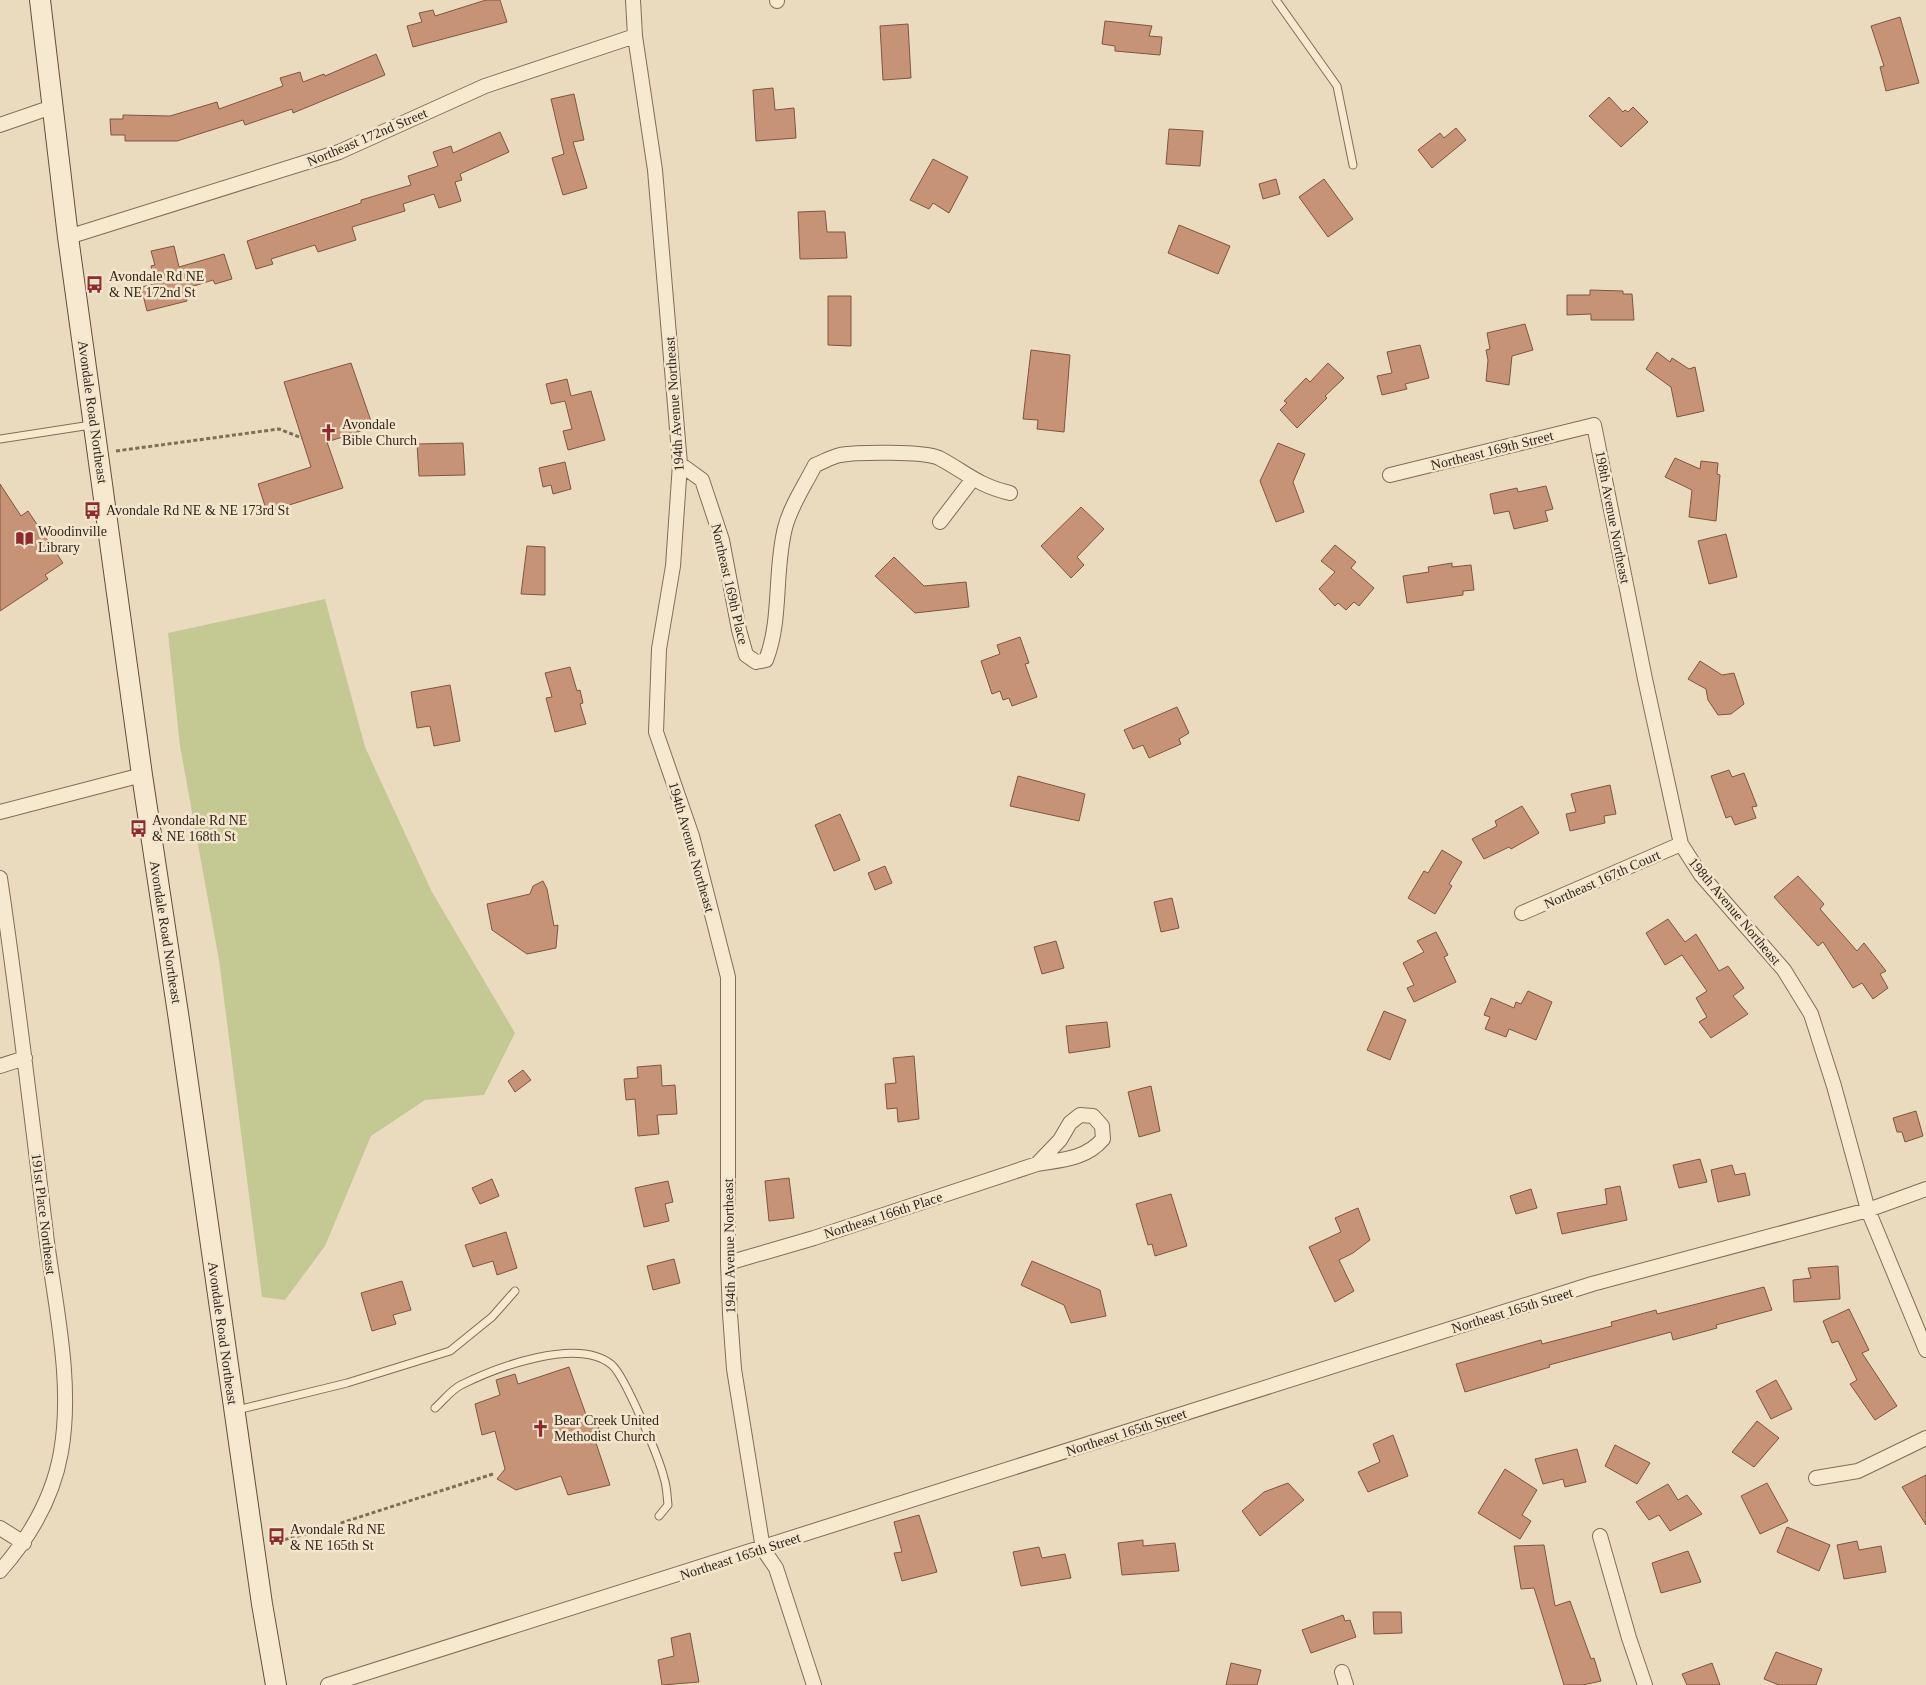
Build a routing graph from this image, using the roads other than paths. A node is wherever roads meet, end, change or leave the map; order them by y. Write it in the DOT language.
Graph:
graph roads {
  1 [pos="40,0"];
  2 [pos="633,0"];
  3 [pos="1276,0"];
  4 [pos="635,36"];
  5 [pos="52,108"];
  6 [pos="0,124"];
  7 [pos="1354,165"];
  8 [pos="68,238"];
  9 [pos="95,424"];
  10 [pos="1594,425"];
  11 [pos="0,439"];
  12 [pos="680,464"];
  13 [pos="1390,475"];
  14 [pos="972,480"];
  15 [pos="1010,493"];
  16 [pos="940,522"];
  17 [pos="142,775"];
  18 [pos="0,812"];
  19 [pos="1681,844"];
  20 [pos="0,878"];
  21 [pos="1522,914"];
  22 [pos="26,1058"];
  23 [pos="0,1066"];
  24 [pos="1037,1164"];
  25 [pos="1926,1189"];
  26 [pos="1868,1210"];
  27 [pos="728,1263"];
  28 [pos="515,1291"];
  29 [pos="1926,1350"];
  30 [pos="435,1408"];
  31 [pos="234,1411"];
  32 [pos="1926,1438"];
  33 [pos="1816,1478"];
  34 [pos="659,1516"];
  35 [pos="0,1528"];
  36 [pos="1600,1536"];
  37 [pos="24,1543"];
  38 [pos="763,1549"];
  39 [pos="0,1572"];
  40 [pos="276,1685"];
  41 [pos="328,1685"];
  42 [pos="814,1685"];
  43 [pos="1645,1685"];
  1 -- 5 [label="main road, Avondale Road Northeast"];
  2 -- 4 [label="street, 194th Avenue Northeast"];
  3 -- 7 [label="lane"];
  4 -- 8 [label="street, Northeast 172nd Street"];
  4 -- 12 [label="street, 194th Avenue Northeast"];
  5 -- 6 [label="street"];
  5 -- 8 [label="main road, Avondale Road Northeast"];
  8 -- 9 [label="main road, Avondale Road Northeast"];
  9 -- 11 [label="lane"];
  9 -- 17 [label="main road, Avondale Road Northeast"];
  10 -- 13 [label="street, Northeast 169th Street"];
  10 -- 19 [label="street, 198th Avenue Northeast"];
  12 -- 14 [label="street, Northeast 169th Place"];
  12 -- 27 [label="street, 194th Avenue Northeast"];
  14 -- 15 [label="street, Northeast 169th Place"];
  14 -- 16 [label="street"];
  17 -- 18 [label="street"];
  17 -- 31 [label="main road, Avondale Road Northeast"];
  19 -- 21 [label="street, Northeast 167th Court"];
  19 -- 26 [label="street, 198th Avenue Northeast"];
  20 -- 22 [label="street, 191st Place Northeast"];
  22 -- 23 [label="street"];
  22 -- 37 [label="street, 191st Place Northeast"];
  24 -- 24 [label="street, Northeast 166th Place"];
  24 -- 27 [label="street, Northeast 166th Place"];
  25 -- 26 [label="street, Northeast 165th Street"];
  26 -- 29 [label="street, 198th Avenue Northeast"];
  26 -- 38 [label="street, Northeast 165th Street"];
  27 -- 38 [label="street, 194th Avenue Northeast"];
  28 -- 31 [label="lane"];
  30 -- 34 [label="lane"];
  31 -- 40 [label="main road, Avondale Road Northeast"];
  32 -- 33 [label="street"];
  35 -- 37 [label="street"];
  36 -- 43 [label="street"];
  37 -- 39 [label="street, 191st Place Northeast"];
  38 -- 41 [label="street, Northeast 165th Street"];
  38 -- 42 [label="street, 194th Avenue Northeast"];
}
